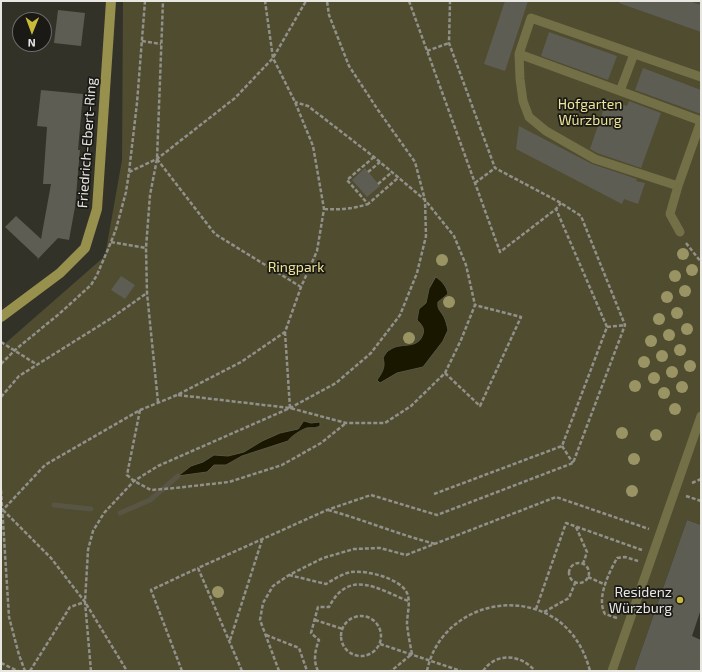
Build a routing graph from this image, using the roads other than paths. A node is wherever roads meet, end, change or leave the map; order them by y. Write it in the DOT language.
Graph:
graph roads {
  1 [pos="110,1"];
  2 [pos="519,54"];
  3 [pos="634,54"];
  4 [pos="701,77"];
  5 [pos="620,91"];
  6 [pos="701,121"];
  7 [pos="678,186"];
  8 [pos="680,232"];
  9 [pos="1,317"];
  10 [pos="701,416"];
  11 [pos="612,671"];
  1 -- 9 [label="main road, Friedrich-Ebert-Ring"];
  2 -- 3 [label="lane"];
  2 -- 5 [label="lane"];
  2 -- 7 [label="lane"];
  3 -- 4 [label="lane"];
  3 -- 5 [label="lane"];
  5 -- 6 [label="lane"];
  6 -- 7 [label="lane"];
  7 -- 8 [label="lane"];
  10 -- 11 [label="lane"];
}
